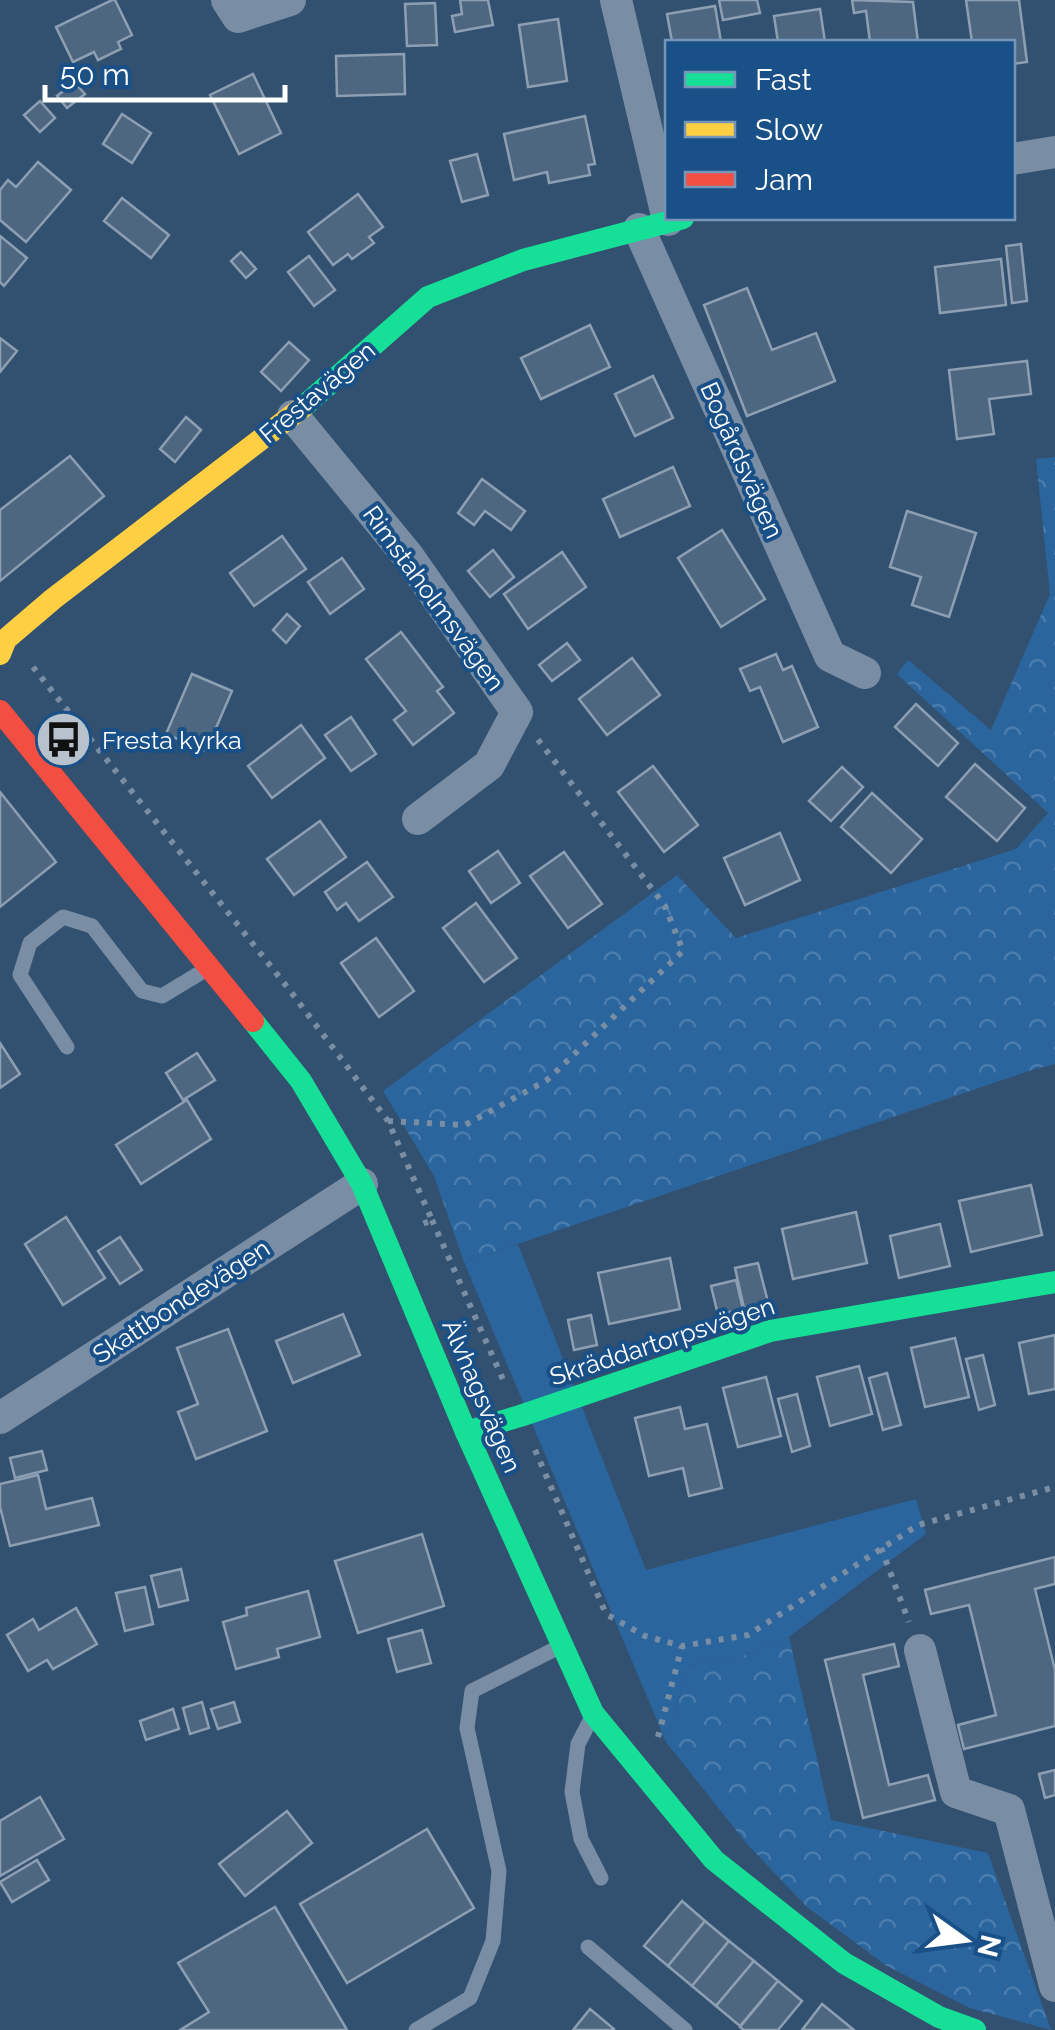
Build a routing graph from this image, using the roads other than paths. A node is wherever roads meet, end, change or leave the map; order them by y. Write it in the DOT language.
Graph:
graph roads {
  1 [pos="290,0"];
  2 [pos="616,0"];
  3 [pos="233,9"];
  4 [pos="1055,152"];
  5 [pos="1015,159"];
  6 [pos="663,222"];
  7 [pos="293,416"];
  8 [pos="3,646"];
  9 [pos="865,672"];
  10 [pos="0,710"];
  11 [pos="418,819"];
  12 [pos="209,968"];
  13 [pos="67,1047"];
  14 [pos="362,1184"];
  15 [pos="1055,1282"];
  16 [pos="0,1418"];
  17 [pos="466,1432"];
  18 [pos="562,1645"];
  19 [pos="920,1650"];
  20 [pos="593,1714"];
  21 [pos="600,1878"];
  22 [pos="588,1947"];
  23 [pos="1055,1986"];
  24 [pos="934,2024"];
  25 [pos="416,2030"];
  26 [pos="686,2030"];
  27 [pos="975,2030"];
  1 -- 3 [label="street"];
  2 -- 6 [label="street, Bogårdsvägen"];
  4 -- 5 [label="street"];
  6 -- 7 [label="street, Frestavägen"];
  6 -- 9 [label="street, Bogårdsvägen"];
  7 -- 8 [label="street, Frestavägen"];
  7 -- 11 [label="street, Rimstaholmsvägen"];
  10 -- 12 [label="street, Älvhagsvägen"];
  12 -- 13 [label="lane"];
  12 -- 14 [label="street, Älvhagsvägen"];
  14 -- 16 [label="street, Skattbondevägen"];
  14 -- 17 [label="street, Älvhagsvägen"];
  15 -- 17 [label="street, Skräddartorpsvägen"];
  17 -- 18 [label="street, Älvhagsvägen"];
  18 -- 20 [label="street, Älvhagsvägen"];
  18 -- 25 [label="lane"];
  19 -- 23 [label="street"];
  20 -- 21 [label="lane"];
  20 -- 24 [label="street, Älvhagsvägen"];
  22 -- 26 [label="lane"];
  24 -- 27 [label="street, Älvhagsvägen"];
}
